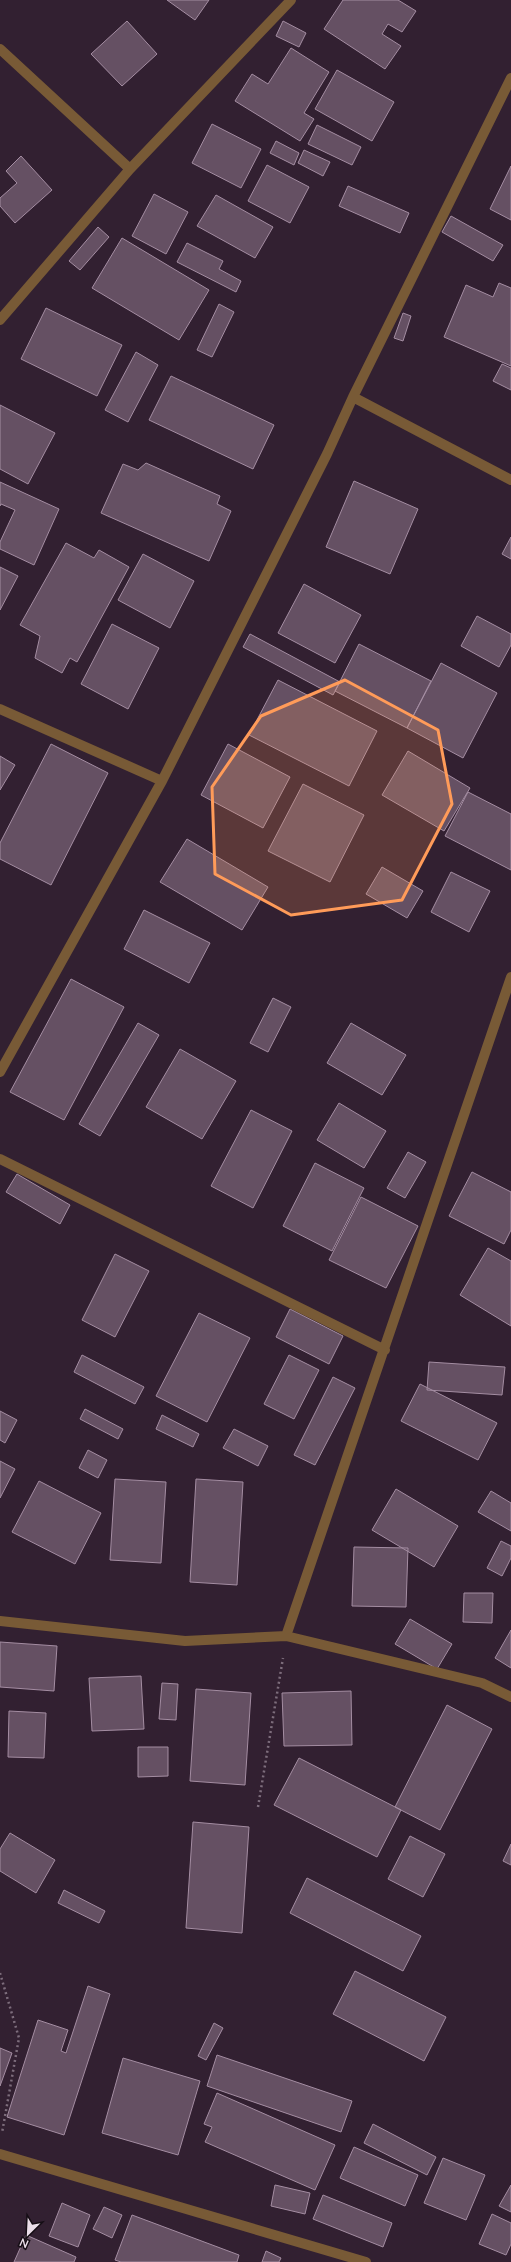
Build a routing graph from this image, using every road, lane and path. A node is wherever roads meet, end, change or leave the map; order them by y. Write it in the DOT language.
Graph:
graph roads {
  1 [pos="291,0"];
  2 [pos="0,49"];
  3 [pos="511,78"];
  4 [pos="130,169"];
  5 [pos="0,320"];
  6 [pos="353,397"];
  7 [pos="511,480"];
  8 [pos="0,709"];
  9 [pos="162,781"];
  10 [pos="511,977"];
  11 [pos="0,1072"];
  12 [pos="0,1159"];
  13 [pos="385,1350"];
  14 [pos="0,1621"];
  15 [pos="286,1636"];
  16 [pos="511,1697"];
  17 [pos="258,1807"];
  18 [pos="0,1973"];
  19 [pos="1,2136"];
  20 [pos="0,2154"];
  21 [pos="366,2262"];
  1 -- 4 [label="street"];
  2 -- 4 [label="street"];
  3 -- 6 [label="street"];
  4 -- 5 [label="street"];
  6 -- 7 [label="street"];
  6 -- 9 [label="street"];
  8 -- 9 [label="street"];
  9 -- 11 [label="street"];
  10 -- 13 [label="street"];
  12 -- 13 [label="street"];
  13 -- 15 [label="street"];
  14 -- 15 [label="street"];
  15 -- 16 [label="street"];
  15 -- 17 [label="path"];
  18 -- 19 [label="path"];
  20 -- 21 [label="street"];
}
